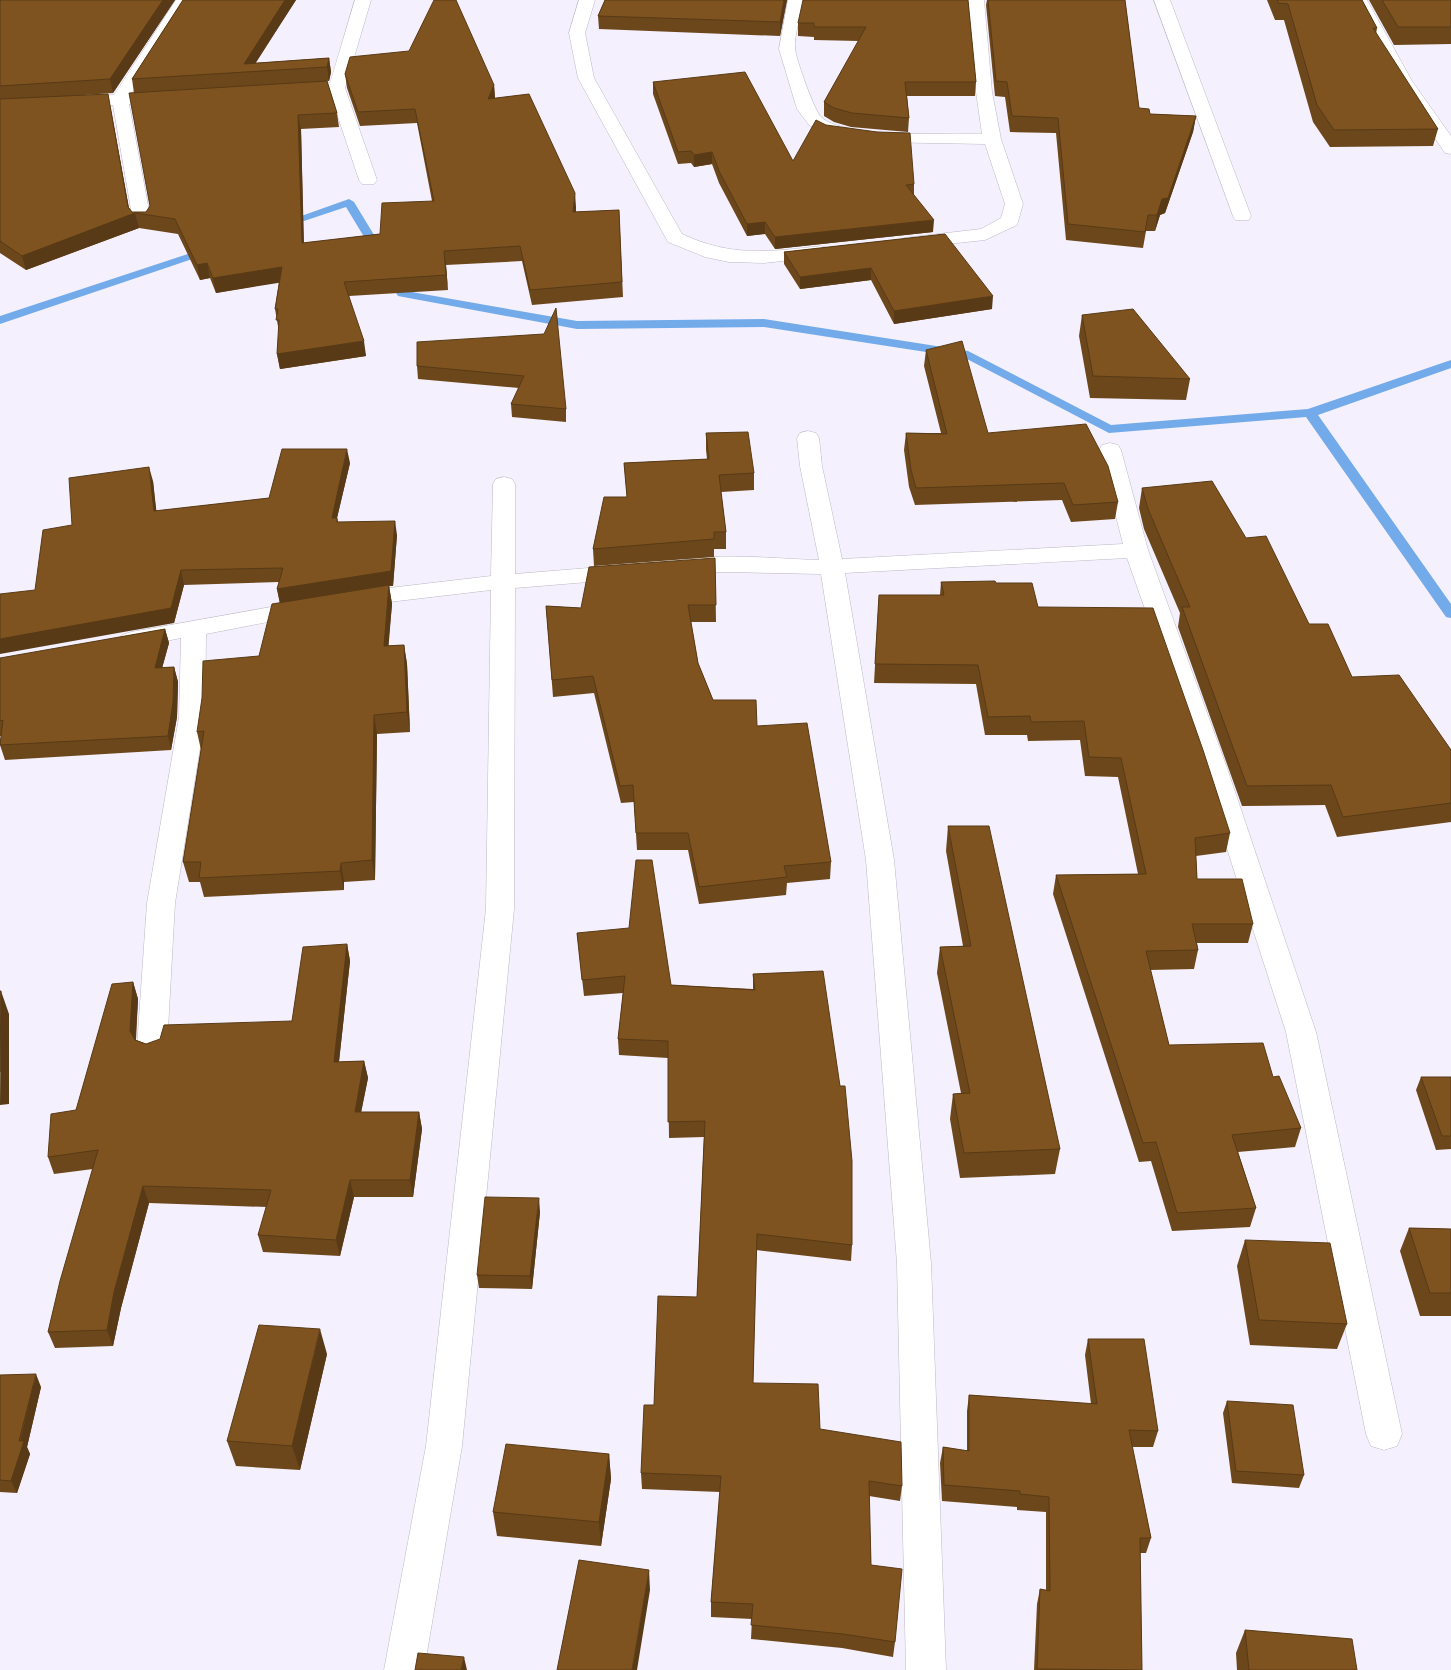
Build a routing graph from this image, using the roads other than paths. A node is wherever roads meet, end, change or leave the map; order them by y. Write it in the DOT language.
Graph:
graph roads {
  1 [pos="184,0"];
  2 [pos="363,0"];
  3 [pos="586,0"];
  4 [pos="796,0"];
  5 [pos="976,0"];
  6 [pos="1162,0"];
  7 [pos="1359,0"];
  8 [pos="337,88"];
  9 [pos="278,91"];
  10 [pos="189,96"];
  11 [pos="120,99"];
  12 [pos="0,107"];
  13 [pos="992,138"];
  14 [pos="1451,149"];
  15 [pos="368,180"];
  16 [pos="1242,216"];
  17 [pos="142,221"];
  18 [pos="889,244"];
  19 [pos="841,250"];
  20 [pos="808,438"];
  21 [pos="1110,450"];
  22 [pos="504,484"];
  23 [pos="1136,550"];
  24 [pos="832,567"];
  25 [pos="501,582"];
  26 [pos="194,628"];
  27 [pos="110,644"];
  28 [pos="152,1047"];
  29 [pos="1384,1434"];
  30 [pos="404,1670"];
  31 [pos="926,1670"];
  1 -- 11 [label="street"];
  2 -- 8 [label="street"];
  3 -- 19 [label="street"];
  4 -- 13 [label="street"];
  5 -- 13 [label="street"];
  6 -- 16 [label="street"];
  7 -- 14 [label="street"];
  8 -- 9 [label="street"];
  8 -- 15 [label="street"];
  10 -- 11 [label="street"];
  11 -- 12 [label="street"];
  11 -- 17 [label="street"];
  13 -- 18 [label="street"];
  20 -- 24 [label="street"];
  21 -- 23 [label="street"];
  22 -- 25 [label="street"];
  23 -- 24 [label="street"];
  23 -- 29 [label="street"];
  24 -- 25 [label="street"];
  24 -- 31 [label="street"];
  25 -- 26 [label="street"];
  25 -- 30 [label="street"];
  26 -- 27 [label="street"];
  26 -- 28 [label="street"];
}
